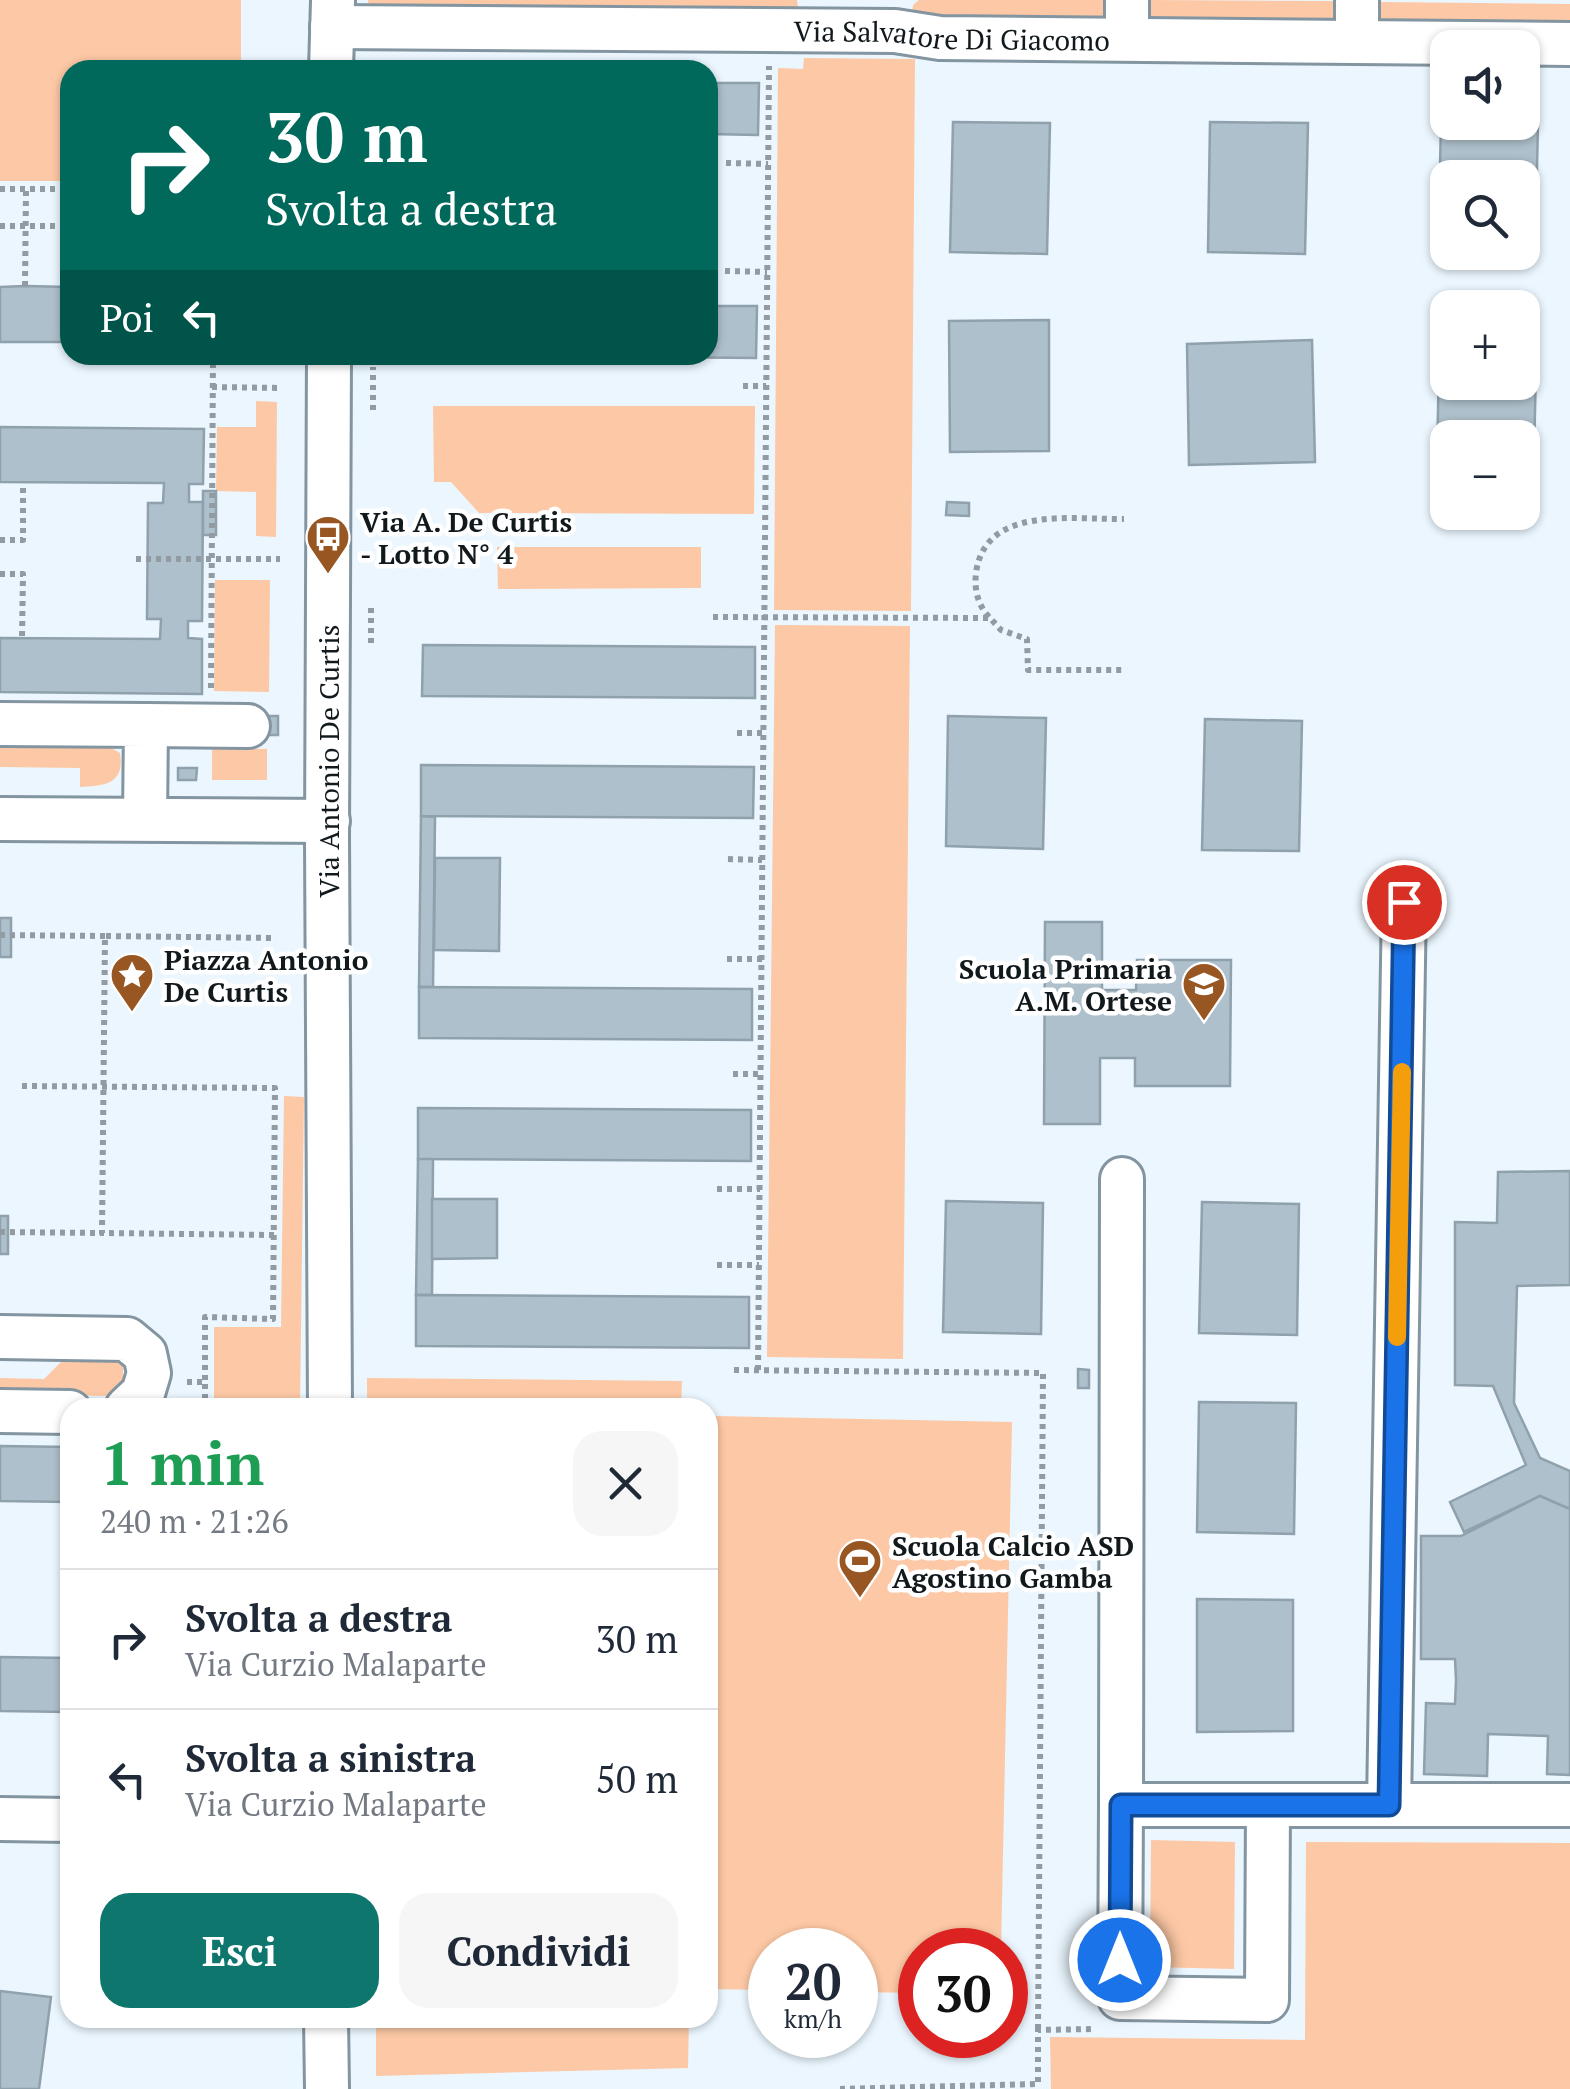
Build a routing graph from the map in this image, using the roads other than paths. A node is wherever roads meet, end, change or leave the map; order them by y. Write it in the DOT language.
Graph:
graph roads {
  1 [pos="332,14"];
  2 [pos="813,15"];
  3 [pos="1127,20"];
  4 [pos="1357,21"];
  5 [pos="1570,44"];
  6 [pos="332,60"];
  7 [pos="329,365"];
  8 [pos="0,724"];
  9 [pos="146,726"];
  10 [pos="248,726"];
  11 [pos="0,819"];
  12 [pos="145,820"];
  13 [pos="328,821"];
  14 [pos="1404,902"];
  15 [pos="1122,1180"];
  16 [pos="0,1337"];
  17 [pos="138,1398"];
  18 [pos="330,1398"];
  19 [pos="0,1411"];
  20 [pos="60,1412"];
  21 [pos="1121,1805"];
  22 [pos="1389,1805"];
  23 [pos="1570,1805"];
  24 [pos="1268,1806"];
  25 [pos="0,1819"];
  26 [pos="60,1820"];
  27 [pos="326,2028"];
  28 [pos="327,2089"];
  1 -- 2 [label="street, Via Salvatore Di Giacomo"];
  1 -- 6 [label="street"];
  2 -- 3 [label="street, Via Salvatore Di Giacomo"];
  3 -- 4 [label="street, Via Salvatore Di Giacomo"];
  4 -- 5 [label="street, Via Salvatore Di Giacomo"];
  7 -- 13 [label="street, Via Antonio De Curtis"];
  8 -- 9 [label="street"];
  9 -- 10 [label="street"];
  9 -- 12 [label="street"];
  11 -- 12 [label="street"];
  12 -- 13 [label="street"];
  13 -- 18 [label="street, Via Antonio De Curtis"];
  14 -- 22 [label="street"];
  15 -- 21 [label="street"];
  16 -- 17 [label="street"];
  19 -- 20 [label="street"];
  21 -- 24 [label="street"];
  21 -- 24 [label="street"];
  22 -- 23 [label="street"];
  22 -- 24 [label="street"];
  25 -- 26 [label="street"];
  27 -- 28 [label="street"];
}
